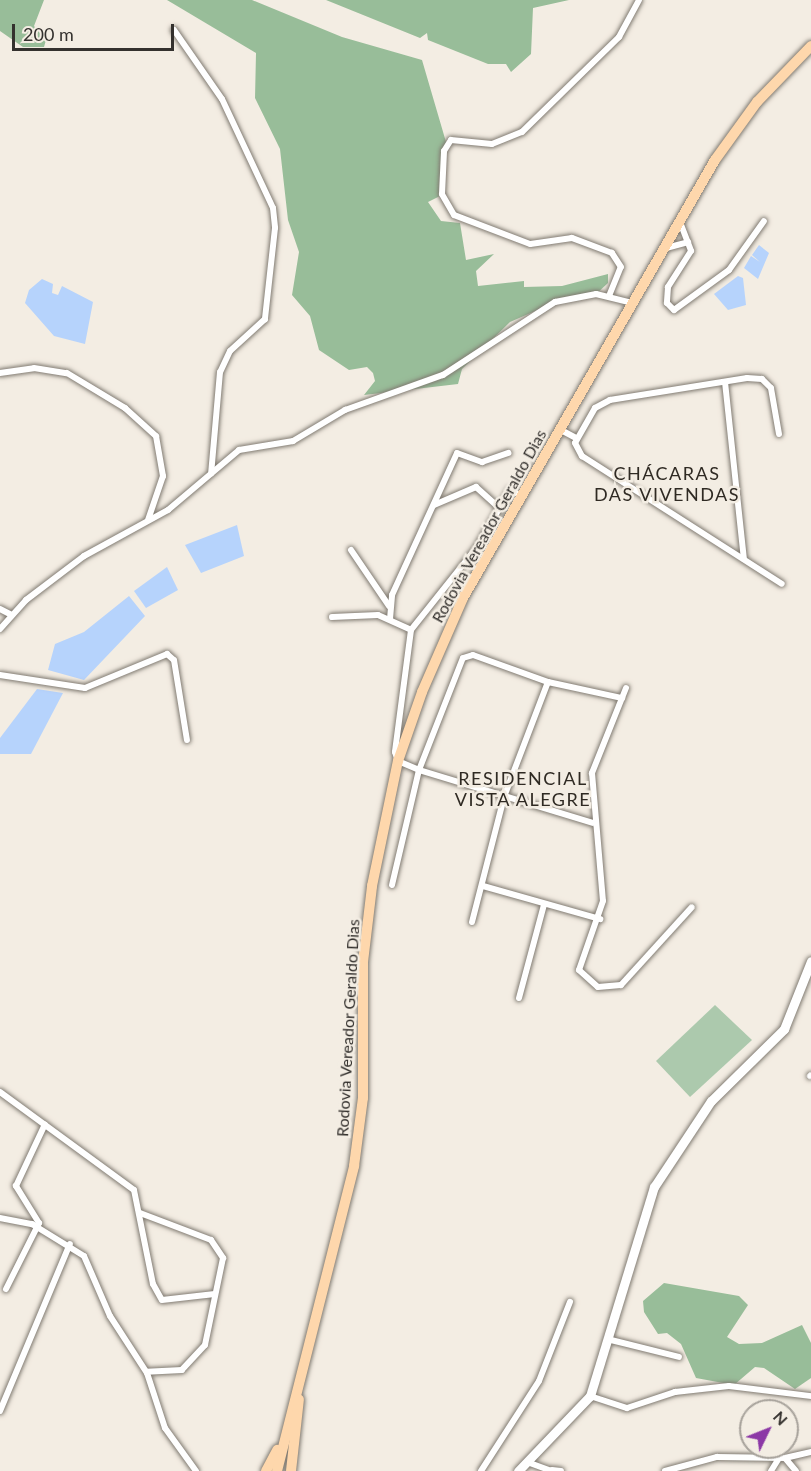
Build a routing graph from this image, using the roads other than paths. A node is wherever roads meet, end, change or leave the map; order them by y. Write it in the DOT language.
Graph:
graph roads {
  1 [pos="639,0"];
  2 [pos="174,30"];
  3 [pos="811,46"];
  4 [pos="764,221"];
  5 [pos="680,222"];
  6 [pos="688,242"];
  7 [pos="663,249"];
  8 [pos="609,296"];
  9 [pos="632,303"];
  10 [pos="0,374"];
  11 [pos="725,382"];
  12 [pos="562,427"];
  13 [pos="779,434"];
  14 [pos="577,435"];
  15 [pos="508,453"];
  16 [pos="211,474"];
  17 [pos="522,496"];
  18 [pos="434,505"];
  19 [pos="500,508"];
  20 [pos="148,520"];
  21 [pos="351,550"];
  22 [pos="744,559"];
  23 [pos="782,584"];
  24 [pos="389,606"];
  25 [pos="0,609"];
  26 [pos="10,614"];
  27 [pos="332,617"];
  28 [pos="390,619"];
  29 [pos="0,629"];
  30 [pos="411,630"];
  31 [pos="0,675"];
  32 [pos="548,682"];
  33 [pos="626,688"];
  34 [pos="622,698"];
  35 [pos="187,740"];
  36 [pos="398,761"];
  37 [pos="419,770"];
  38 [pos="504,797"];
  39 [pos="593,823"];
  40 [pos="392,885"];
  41 [pos="483,886"];
  42 [pos="544,905"];
  43 [pos="692,907"];
  44 [pos="600,919"];
  45 [pos="472,922"];
  46 [pos="811,965"];
  47 [pos="519,998"];
  48 [pos="0,1092"];
  49 [pos="45,1124"];
  50 [pos="140,1213"];
  51 [pos="0,1218"];
  52 [pos="38,1227"];
  53 [pos="70,1244"];
  54 [pos="6,1289"];
  55 [pos="215,1294"];
  56 [pos="570,1302"];
  57 [pos="611,1340"];
  58 [pos="679,1357"];
  59 [pos="147,1372"];
  60 [pos="163,1374"];
  61 [pos="299,1384"];
  62 [pos="151,1385"];
  63 [pos="590,1396"];
  64 [pos="811,1396"];
  65 [pos="0,1411"];
  66 [pos="284,1436"];
  67 [pos="739,1457"];
  68 [pos="781,1459"];
  69 [pos="783,1459"];
  70 [pos="527,1462"];
  71 [pos="552,1470"];
  72 [pos="196,1471"];
  73 [pos="266,1471"];
  74 [pos="277,1471"];
  75 [pos="291,1471"];
  76 [pos="481,1471"];
  77 [pos="518,1471"];
  78 [pos="561,1471"];
  79 [pos="665,1471"];
  80 [pos="771,1471"];
  81 [pos="796,1471"];
  1 -- 8 [label="street"];
  2 -- 16 [label="street"];
  3 -- 5 [label="main road, Rodovia Vereador Geraldo Dias"];
  4 -- 6 [label="street"];
  5 -- 6 [label="street"];
  5 -- 7 [label="main road, Rodovia Vereador Geraldo Dias"];
  6 -- 7 [label="street"];
  7 -- 9 [label="main road, Rodovia Vereador Geraldo Dias"];
  8 -- 9 [label="street"];
  8 -- 16 [label="street"];
  9 -- 12 [label="main road, Rodovia Vereador Geraldo Dias"];
  10 -- 20 [label="street"];
  11 -- 13 [label="street"];
  11 -- 14 [label="street"];
  11 -- 22 [label="street"];
  12 -- 14 [label="street"];
  12 -- 17 [label="main road, Rodovia Vereador Geraldo Dias"];
  14 -- 22 [label="street"];
  15 -- 18 [label="street"];
  16 -- 20 [label="street"];
  17 -- 19 [label="street"];
  17 -- 36 [label="main road, Rodovia Vereador Geraldo Dias"];
  18 -- 19 [label="street"];
  18 -- 24 [label="street"];
  19 -- 30 [label="street"];
  20 -- 26 [label="street"];
  21 -- 24 [label="street"];
  22 -- 23 [label="street"];
  24 -- 28 [label="street"];
  25 -- 26 [label="street"];
  26 -- 29 [label="street"];
  27 -- 28 [label="street"];
  28 -- 30 [label="street"];
  30 -- 36 [label="street"];
  31 -- 35 [label="street"];
  32 -- 34 [label="street"];
  32 -- 37 [label="street"];
  32 -- 38 [label="street"];
  33 -- 34 [label="street"];
  34 -- 39 [label="street"];
  36 -- 37 [label="street"];
  36 -- 61 [label="main road, Rodovia Vereador Geraldo Dias"];
  37 -- 38 [label="street"];
  37 -- 40 [label="street"];
  38 -- 39 [label="street"];
  38 -- 41 [label="street"];
  39 -- 44 [label="street"];
  41 -- 42 [label="street"];
  41 -- 45 [label="street"];
  42 -- 44 [label="street"];
  42 -- 47 [label="street"];
  43 -- 44 [label="street"];
  46 -- 57 [label="street"];
  48 -- 49 [label="street"];
  49 -- 50 [label="street"];
  49 -- 52 [label="street"];
  50 -- 55 [label="street"];
  50 -- 55 [label="street"];
  51 -- 52 [label="street"];
  52 -- 53 [label="street"];
  52 -- 54 [label="street"];
  53 -- 59 [label="street"];
  53 -- 65 [label="street"];
  55 -- 60 [label="street"];
  56 -- 76 [label="street"];
  57 -- 58 [label="street"];
  57 -- 63 [label="street"];
  59 -- 60 [label="street"];
  59 -- 62 [label="street"];
  60 -- 62 [label="street"];
  61 -- 66 [label="main road, Rodovia Vereador Geraldo Dias"];
  61 -- 75 [label="main road"];
  62 -- 72 [label="street"];
  63 -- 64 [label="street"];
  63 -- 70 [label="street"];
  66 -- 73 [label="main road"];
  66 -- 74 [label="main road, Rodovia Vereador Geraldo Dias"];
  67 -- 79 [label="street"];
  68 -- 80 [label="street"];
  69 -- 81 [label="street"];
  70 -- 71 [label="street"];
  70 -- 77 [label="street"];
  71 -- 78 [label="street"];
}
